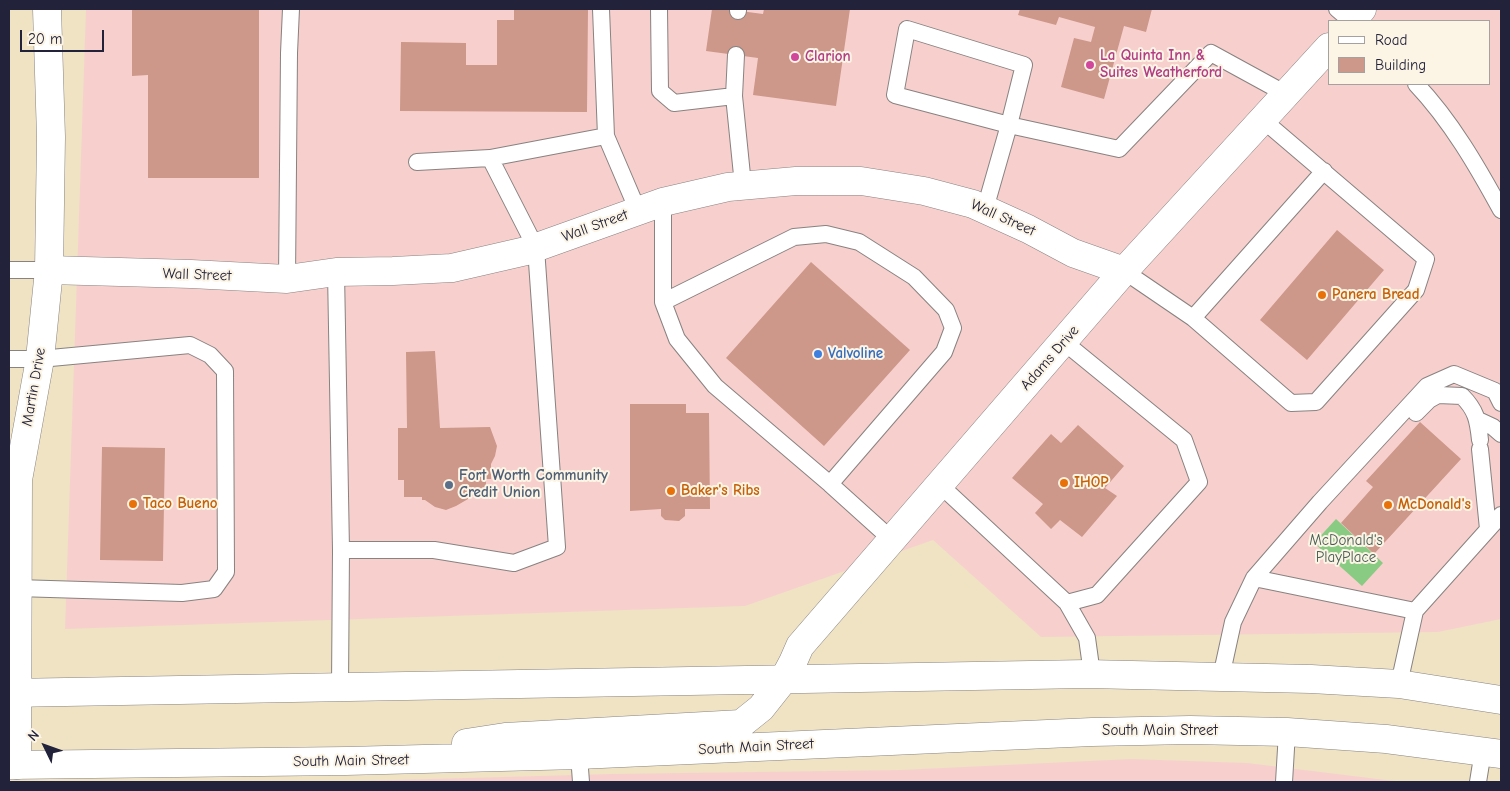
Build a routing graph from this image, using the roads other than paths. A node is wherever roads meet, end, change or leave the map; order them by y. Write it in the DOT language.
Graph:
graph roads {
  1 [pos="48,9"];
  2 [pos="291,9"];
  3 [pos="601,9"];
  4 [pos="659,9"];
  5 [pos="1337,9"];
  6 [pos="1362,9"];
  7 [pos="1351,20"];
  8 [pos="1353,20"];
  9 [pos="1328,48"];
  10 [pos="736,55"];
  11 [pos="1417,85"];
  12 [pos="1286,94"];
  13 [pos="734,96"];
  14 [pos="1263,120"];
  15 [pos="1009,125"];
  16 [pos="606,136"];
  17 [pos="490,158"];
  18 [pos="417,162"];
  19 [pos="1324,171"];
  20 [pos="743,186"];
  21 [pos="663,202"];
  22 [pos="985,209"];
  23 [pos="1501,210"];
  24 [pos="638,211"];
  25 [pos="536,248"];
  26 [pos="9,270"];
  27 [pos="49,270"];
  28 [pos="1124,271"];
  29 [pos="336,272"];
  30 [pos="287,279"];
  31 [pos="663,302"];
  32 [pos="1193,318"];
  33 [pos="1064,342"];
  34 [pos="9,359"];
  35 [pos="40,360"];
  36 [pos="1501,403"];
  37 [pos="1478,420"];
  38 [pos="1501,434"];
  39 [pos="830,484"];
  40 [pos="939,484"];
  41 [pos="1501,515"];
  42 [pos="1488,529"];
  43 [pos="891,539"];
  44 [pos="341,550"];
  45 [pos="1277,551"];
  46 [pos="1254,578"];
  47 [pos="13,588"];
  48 [pos="1067,603"];
  49 [pos="1415,611"];
  50 [pos="1092,674"];
  51 [pos="1221,677"];
  52 [pos="784,679"];
  53 [pos="1399,684"];
  54 [pos="340,687"];
  55 [pos="13,693"];
  56 [pos="1501,700"];
  57 [pos="1287,732"];
  58 [pos="1492,752"];
  59 [pos="579,755"];
  60 [pos="346,762"];
  61 [pos="15,771"];
  62 [pos="581,782"];
  63 [pos="1284,782"];
  64 [pos="1478,782"];
  1 -- 27 [label="main road, Martin Drive"];
  2 -- 30 [label="lane"];
  3 -- 16 [label="lane"];
  4 -- 13 [label="lane"];
  5 -- 7 [label="lane"];
  6 -- 8 [label="main road"];
  9 -- 12 [label="main road, Adams Drive"];
  10 -- 13 [label="lane"];
  11 -- 23 [label="lane"];
  12 -- 14 [label="main road, Adams Drive"];
  12 -- 15 [label="lane"];
  13 -- 20 [label="lane"];
  14 -- 19 [label="lane"];
  14 -- 28 [label="main road, Adams Drive"];
  15 -- 15 [label="lane"];
  15 -- 22 [label="lane"];
  16 -- 17 [label="lane"];
  16 -- 24 [label="lane"];
  17 -- 18 [label="lane"];
  17 -- 25 [label="lane"];
  19 -- 32 [label="lane"];
  19 -- 32 [label="lane"];
  20 -- 21 [label="main road, Wall Street"];
  20 -- 22 [label="main road, Wall Street"];
  21 -- 24 [label="main road, Wall Street"];
  21 -- 31 [label="lane"];
  22 -- 28 [label="main road, Wall Street"];
  24 -- 25 [label="main road, Wall Street"];
  25 -- 29 [label="main road, Wall Street"];
  25 -- 44 [label="lane"];
  26 -- 27 [label="lane"];
  27 -- 30 [label="main road, Wall Street"];
  27 -- 35 [label="main road, Martin Drive"];
  28 -- 32 [label="lane"];
  28 -- 33 [label="main road, Adams Drive"];
  29 -- 30 [label="main road, Wall Street"];
  29 -- 44 [label="lane"];
  31 -- 39 [label="lane"];
  31 -- 39 [label="lane"];
  33 -- 40 [label="main road, Adams Drive"];
  33 -- 48 [label="lane"];
  34 -- 35 [label="lane"];
  35 -- 47 [label="main road, Martin Drive"];
  35 -- 47 [label="lane"];
  36 -- 45 [label="lane"];
  37 -- 38 [label="lane"];
  37 -- 42 [label="lane"];
  37 -- 45 [label="lane"];
  39 -- 43 [label="lane"];
  40 -- 43 [label="main road, Adams Drive"];
  40 -- 48 [label="lane"];
  41 -- 42 [label="lane"];
  42 -- 49 [label="lane"];
  43 -- 52 [label="main road, Adams Drive"];
  44 -- 54 [label="lane"];
  45 -- 46 [label="lane"];
  46 -- 49 [label="lane"];
  46 -- 51 [label="lane"];
  47 -- 55 [label="main road, Martin Drive"];
  48 -- 50 [label="lane"];
  49 -- 53 [label="lane"];
  50 -- 51 [label="main road"];
  50 -- 52 [label="main road"];
  51 -- 53 [label="main road"];
  52 -- 54 [label="main road"];
  52 -- 60 [label="main road, Adams Drive"];
  53 -- 56 [label="main road"];
  54 -- 55 [label="main road"];
  55 -- 61 [label="main road, Martin Drive"];
  57 -- 58 [label="main road, South Main Street"];
  57 -- 59 [label="main road, South Main Street"];
  57 -- 63 [label="lane"];
  58 -- 64 [label="lane"];
  59 -- 60 [label="main road, South Main Street"];
  59 -- 62 [label="lane"];
  60 -- 61 [label="main road, South Main Street"];
}
